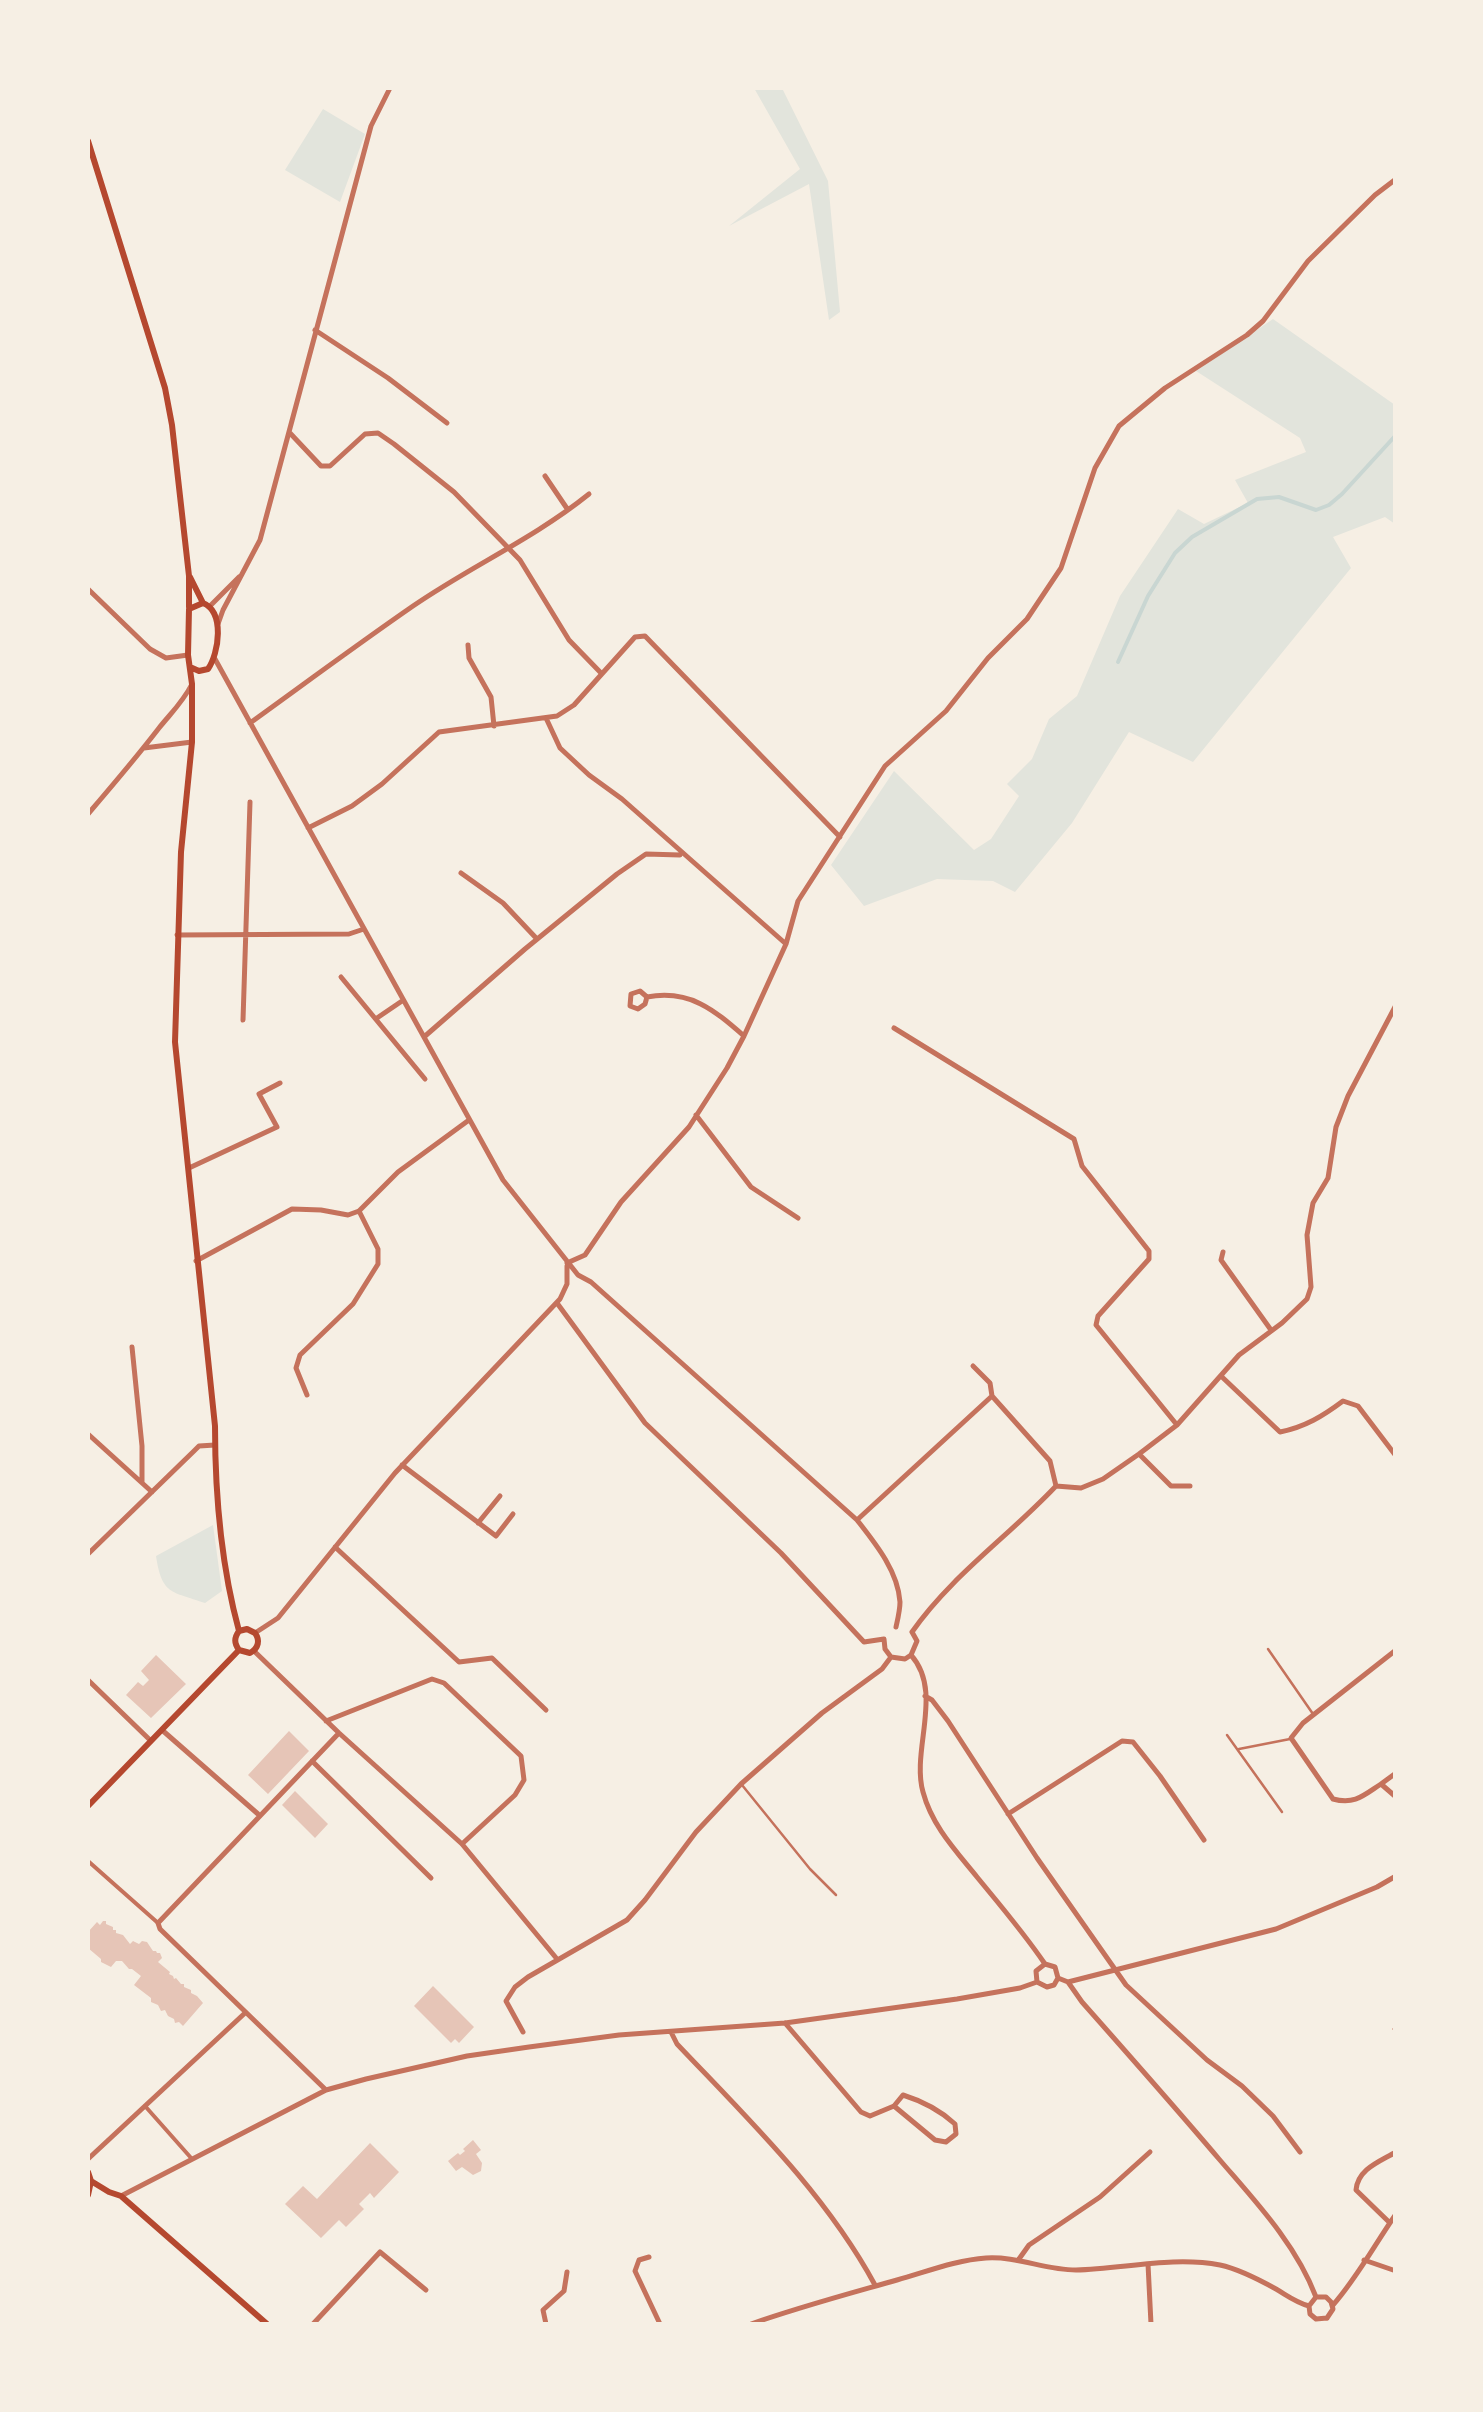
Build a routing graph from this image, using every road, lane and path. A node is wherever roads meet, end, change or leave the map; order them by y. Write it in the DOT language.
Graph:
graph roads {
  1 [pos="390,88"];
  2 [pos="88,141"];
  3 [pos="1396,179"];
  4 [pos="315,330"];
  5 [pos="447,424"];
  6 [pos="290,432"];
  7 [pos="545,476"];
  8 [pos="589,494"];
  9 [pos="568,510"];
  10 [pos="509,550"];
  11 [pos="244,572"];
  12 [pos="189,576"];
  13 [pos="88,589"];
  14 [pos="207,605"];
  15 [pos="189,608"];
  16 [pos="218,624"];
  17 [pos="468,645"];
  18 [pos="188,655"];
  19 [pos="214,659"];
  20 [pos="194,669"];
  21 [pos="208,670"];
  22 [pos="601,672"];
  23 [pos="224,678"];
  24 [pos="192,684"];
  25 [pos="546,718"];
  26 [pos="250,723"];
  27 [pos="494,726"];
  28 [pos="192,742"];
  29 [pos="144,748"];
  30 [pos="250,802"];
  31 [pos="88,814"];
  32 [pos="308,828"];
  33 [pos="663,836"];
  34 [pos="840,837"];
  35 [pos="655,853"];
  36 [pos="683,855"];
  37 [pos="461,873"];
  38 [pos="364,929"];
  39 [pos="245,934"];
  40 [pos="177,936"];
  41 [pos="537,939"];
  42 [pos="786,944"];
  43 [pos="341,977"];
  44 [pos="647,996"];
  45 [pos="402,1000"];
  46 [pos="1396,1005"];
  47 [pos="377,1018"];
  48 [pos="243,1020"];
  49 [pos="894,1028"];
  50 [pos="744,1036"];
  51 [pos="424,1037"];
  52 [pos="425,1079"];
  53 [pos="280,1084"];
  54 [pos="696,1116"];
  55 [pos="469,1120"];
  56 [pos="186,1170"];
  57 [pos="360,1211"];
  58 [pos="798,1218"];
  59 [pos="1223,1252"];
  60 [pos="196,1261"];
  61 [pos="567,1263"];
  62 [pos="556,1303"];
  63 [pos="1271,1330"];
  64 [pos="132,1347"];
  65 [pos="973,1366"];
  66 [pos="1221,1376"];
  67 [pos="307,1395"];
  68 [pos="992,1396"];
  69 [pos="1178,1425"];
  70 [pos="88,1434"];
  71 [pos="215,1445"];
  72 [pos="1139,1454"];
  73 [pos="1396,1456"];
  74 [pos="402,1465"];
  75 [pos="142,1482"];
  76 [pos="1056,1486"];
  77 [pos="1190,1486"];
  78 [pos="152,1492"];
  79 [pos="500,1496"];
  80 [pos="513,1514"];
  81 [pos="858,1520"];
  82 [pos="478,1522"];
  83 [pos="334,1546"];
  84 [pos="88,1554"];
  85 [pos="239,1631"];
  86 [pos="897,1631"];
  87 [pos="255,1632"];
  88 [pos="1268,1649"];
  89 [pos="239,1650"];
  90 [pos="254,1650"];
  91 [pos="1396,1650"];
  92 [pos="911,1656"];
  93 [pos="891,1657"];
  94 [pos="88,1680"];
  95 [pos="926,1696"];
  96 [pos="546,1710"];
  97 [pos="1313,1715"];
  98 [pos="326,1721"];
  99 [pos="162,1730"];
  100 [pos="339,1733"];
  101 [pos="1227,1734"];
  102 [pos="1291,1738"];
  103 [pos="151,1741"];
  104 [pos="1237,1749"];
  105 [pos="312,1761"];
  106 [pos="1396,1773"];
  107 [pos="741,1784"];
  108 [pos="1381,1784"];
  109 [pos="1396,1797"];
  110 [pos="88,1806"];
  111 [pos="1282,1812"];
  112 [pos="1008,1814"];
  113 [pos="259,1815"];
  114 [pos="1204,1840"];
  115 [pos="462,1844"];
  116 [pos="88,1861"];
  117 [pos="1396,1876"];
  118 [pos="431,1878"];
  119 [pos="836,1895"];
  120 [pos="158,1922"];
  121 [pos="557,1959"];
  122 [pos="1045,1964"];
  123 [pos="1114,1969"];
  124 [pos="1058,1978"];
  125 [pos="1037,1982"];
  126 [pos="1068,1982"];
  127 [pos="245,2013"];
  128 [pos="784,2023"];
  129 [pos="523,2032"];
  130 [pos="671,2032"];
  131 [pos="326,2090"];
  132 [pos="145,2106"];
  133 [pos="894,2106"];
  134 [pos="1150,2152"];
  135 [pos="1300,2152"];
  136 [pos="1396,2152"];
  137 [pos="88,2159"];
  138 [pos="192,2160"];
  139 [pos="89,2176"];
  140 [pos="109,2192"];
  141 [pos="88,2196"];
  142 [pos="120,2196"];
  143 [pos="1396,2214"];
  144 [pos="1390,2222"];
  145 [pos="649,2257"];
  146 [pos="1018,2259"];
  147 [pos="1364,2260"];
  148 [pos="1148,2264"];
  149 [pos="1396,2271"];
  150 [pos="567,2272"];
  151 [pos="875,2286"];
  152 [pos="426,2290"];
  153 [pos="1316,2297"];
  154 [pos="1332,2305"];
  155 [pos="1309,2306"];
  156 [pos="1327,2318"];
  157 [pos="267,2324"];
  158 [pos="312,2324"];
  159 [pos="546,2324"];
  160 [pos="660,2324"];
  161 [pos="751,2324"];
  162 [pos="1151,2324"];
  163 [pos="1333,2324"];
  1 -- 4 [label="street"];
  2 -- 12 [label="main road"];
  3 -- 34 [label="street"];
  4 -- 5 [label="street"];
  4 -- 6 [label="street"];
  6 -- 10 [label="street"];
  6 -- 11 [label="street"];
  7 -- 9 [label="street"];
  8 -- 9 [label="street"];
  9 -- 10 [label="street"];
  10 -- 22 [label="street"];
  10 -- 26 [label="street"];
  11 -- 14 [label="street"];
  11 -- 16 [label="street"];
  12 -- 14 [label="main road"];
  12 -- 15 [label="main road"];
  13 -- 18 [label="street"];
  14 -- 15 [label="main road"];
  14 -- 16 [label="main road"];
  15 -- 18 [label="main road"];
  16 -- 19 [label="main road"];
  17 -- 27 [label="street"];
  18 -- 20 [label="main road"];
  19 -- 21 [label="main road"];
  19 -- 23 [label="street"];
  20 -- 21 [label="main road"];
  20 -- 24 [label="main road"];
  21 -- 23 [label="street"];
  22 -- 25 [label="street"];
  22 -- 34 [label="street"];
  23 -- 26 [label="street"];
  24 -- 28 [label="main road"];
  24 -- 29 [label="street"];
  25 -- 27 [label="street"];
  25 -- 33 [label="street"];
  26 -- 32 [label="street"];
  27 -- 32 [label="street"];
  28 -- 29 [label="street"];
  28 -- 40 [label="main road"];
  29 -- 31 [label="street"];
  30 -- 39 [label="street"];
  32 -- 38 [label="street"];
  33 -- 35 [label="street"];
  33 -- 36 [label="street"];
  34 -- 42 [label="street"];
  35 -- 36 [label="street"];
  35 -- 41 [label="street"];
  36 -- 42 [label="street"];
  37 -- 41 [label="street"];
  38 -- 39 [label="street"];
  38 -- 45 [label="street"];
  39 -- 40 [label="street"];
  39 -- 48 [label="street"];
  40 -- 56 [label="main road"];
  41 -- 51 [label="street"];
  42 -- 50 [label="street"];
  43 -- 47 [label="street"];
  44 -- 50 [label="street"];
  45 -- 47 [label="street"];
  45 -- 51 [label="street"];
  46 -- 63 [label="street"];
  47 -- 52 [label="street"];
  49 -- 69 [label="street"];
  50 -- 54 [label="street"];
  51 -- 55 [label="street"];
  53 -- 56 [label="street"];
  54 -- 58 [label="street"];
  54 -- 61 [label="street"];
  55 -- 57 [label="street"];
  55 -- 61 [label="street"];
  56 -- 60 [label="main road"];
  57 -- 60 [label="street"];
  57 -- 67 [label="street"];
  59 -- 63 [label="street"];
  60 -- 71 [label="main road"];
  61 -- 62 [label="street"];
  61 -- 81 [label="street"];
  62 -- 74 [label="street"];
  62 -- 86 [label="street"];
  63 -- 66 [label="street"];
  64 -- 75 [label="street"];
  65 -- 68 [label="street"];
  66 -- 69 [label="street"];
  66 -- 73 [label="street"];
  68 -- 76 [label="street"];
  68 -- 81 [label="street"];
  69 -- 72 [label="street"];
  70 -- 75 [label="street"];
  71 -- 78 [label="street"];
  71 -- 85 [label="main road"];
  72 -- 76 [label="street"];
  72 -- 77 [label="street"];
  74 -- 82 [label="street"];
  74 -- 83 [label="street"];
  75 -- 78 [label="street"];
  76 -- 86 [label="street"];
  78 -- 84 [label="street"];
  79 -- 82 [label="street"];
  80 -- 82 [label="street"];
  81 -- 86 [label="street"];
  83 -- 87 [label="street"];
  83 -- 96 [label="street"];
  85 -- 87 [label="main road"];
  85 -- 89 [label="main road"];
  86 -- 92 [label="street"];
  86 -- 93 [label="street"];
  87 -- 90 [label="main road"];
  88 -- 97 [label="lane"];
  89 -- 90 [label="main road"];
  89 -- 99 [label="main road"];
  90 -- 98 [label="street"];
  91 -- 97 [label="street"];
  92 -- 93 [label="street"];
  92 -- 95 [label="street"];
  93 -- 107 [label="street"];
  94 -- 103 [label="street"];
  95 -- 112 [label="street"];
  95 -- 122 [label="street"];
  97 -- 102 [label="street"];
  98 -- 100 [label="street"];
  98 -- 115 [label="street"];
  99 -- 103 [label="main road"];
  99 -- 113 [label="street"];
  100 -- 105 [label="street"];
  100 -- 115 [label="street"];
  101 -- 104 [label="lane"];
  102 -- 104 [label="lane"];
  102 -- 108 [label="street"];
  103 -- 110 [label="main road"];
  104 -- 111 [label="lane"];
  105 -- 113 [label="street"];
  105 -- 118 [label="street"];
  106 -- 108 [label="street"];
  107 -- 119 [label="lane"];
  107 -- 121 [label="street"];
  108 -- 109 [label="street"];
  112 -- 114 [label="street"];
  112 -- 123 [label="street"];
  113 -- 120 [label="street"];
  115 -- 121 [label="street"];
  116 -- 120 [label="street"];
  117 -- 123 [label="street"];
  120 -- 127 [label="street"];
  121 -- 129 [label="street"];
  122 -- 124 [label="street"];
  122 -- 125 [label="street"];
  123 -- 126 [label="street"];
  123 -- 135 [label="street"];
  124 -- 125 [label="street"];
  124 -- 126 [label="street"];
  125 -- 128 [label="street"];
  126 -- 153 [label="street"];
  127 -- 131 [label="street"];
  127 -- 132 [label="street"];
  128 -- 130 [label="street"];
  128 -- 133 [label="street"];
  130 -- 131 [label="street"];
  130 -- 151 [label="street"];
  131 -- 138 [label="street"];
  132 -- 137 [label="street"];
  132 -- 138 [label="street"];
  133 -- 133 [label="street"];
  134 -- 146 [label="street"];
  136 -- 144 [label="street"];
  138 -- 142 [label="street"];
  139 -- 140 [label="main road"];
  139 -- 141 [label="main road"];
  140 -- 141 [label="main road"];
  140 -- 142 [label="main road"];
  142 -- 157 [label="main road"];
  143 -- 144 [label="street"];
  144 -- 147 [label="street"];
  145 -- 160 [label="street"];
  146 -- 148 [label="street"];
  146 -- 151 [label="street"];
  147 -- 149 [label="street"];
  147 -- 154 [label="street"];
  148 -- 155 [label="street"];
  148 -- 162 [label="street"];
  150 -- 159 [label="street"];
  151 -- 161 [label="street"];
  152 -- 158 [label="street"];
  153 -- 154 [label="street"];
  153 -- 155 [label="street"];
  154 -- 156 [label="street"];
  155 -- 156 [label="street"];
  156 -- 163 [label="street"];
}
